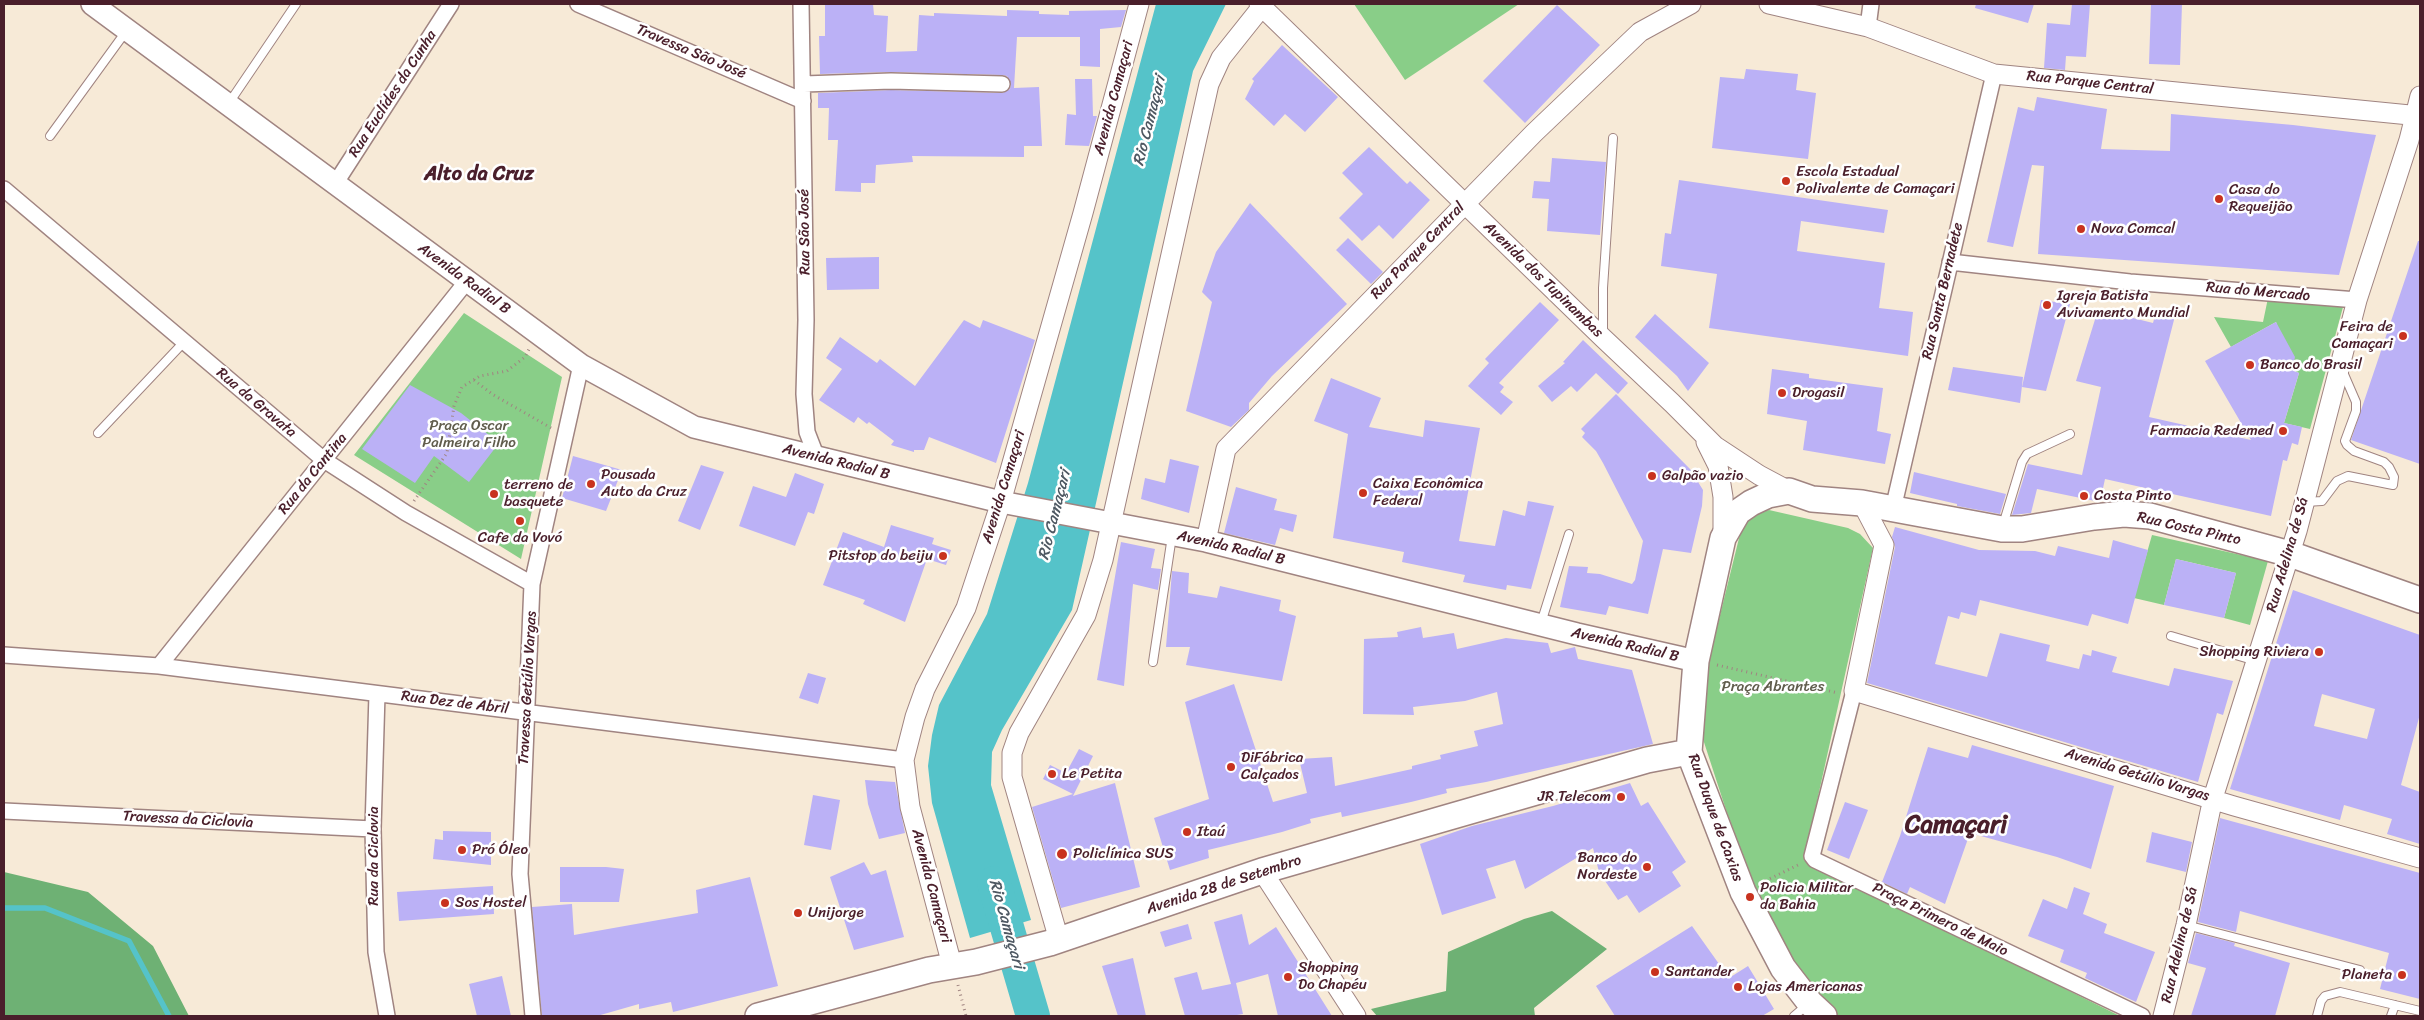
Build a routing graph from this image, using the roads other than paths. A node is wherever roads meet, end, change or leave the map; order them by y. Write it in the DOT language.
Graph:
graph roads {
  1 [pos="92,4"];
  2 [pos="296,4"];
  3 [pos="450,4"];
  4 [pos="578,4"];
  5 [pos="801,4"];
  6 [pos="1139,4"];
  7 [pos="1691,4"];
  8 [pos="1770,4"];
  9 [pos="1871,4"];
  10 [pos="1262,5"];
  11 [pos="596,8"];
  12 [pos="1868,27"];
  13 [pos="127,30"];
  14 [pos="1994,74"];
  15 [pos="804,84"];
  16 [pos="1002,84"];
  17 [pos="803,101"];
  18 [pos="228,105"];
  19 [pos="2419,109"];
  20 [pos="50,136"];
  21 [pos="1614,138"];
  22 [pos="335,184"];
  23 [pos="4,190"];
  24 [pos="1464,204"];
  25 [pos="1950,262"];
  26 [pos="467,281"];
  27 [pos="2357,300"];
  28 [pos="1602,338"];
  29 [pos="184,342"];
  30 [pos="581,365"];
  31 [pos="2340,365"];
  32 [pos="1700,430"];
  33 [pos="98,433"];
  34 [pos="2070,434"];
  35 [pos="817,458"];
  36 [pos="324,460"];
  37 [pos="1788,491"];
  38 [pos="1007,502"];
  39 [pos="2304,502"];
  40 [pos="1862,503"];
  41 [pos="1893,509"];
  42 [pos="1104,523"];
  43 [pos="2002,529"];
  44 [pos="1172,534"];
  45 [pos="1569,534"];
  46 [pos="1723,538"];
  47 [pos="1206,541"];
  48 [pos="2290,554"];
  49 [pos="532,584"];
  50 [pos="2420,600"];
  51 [pos="1540,625"];
  52 [pos="2171,636"];
  53 [pos="4,654"];
  54 [pos="1696,660"];
  55 [pos="2256,661"];
  56 [pos="1153,662"];
  57 [pos="159,666"];
  58 [pos="378,694"];
  59 [pos="1854,694"];
  60 [pos="526,712"];
  61 [pos="1689,752"];
  62 [pos="904,760"];
  63 [pos="2213,798"];
  64 [pos="4,811"];
  65 [pos="373,829"];
  66 [pos="2420,858"];
  67 [pos="1262,872"];
  68 [pos="2186,925"];
  69 [pos="1050,943"];
  70 [pos="964,963"];
  71 [pos="2360,970"];
  72 [pos="2395,1005"];
  73 [pos="2420,1011"];
  74 [pos="1809,1012"];
  75 [pos="387,1016"];
  76 [pos="533,1016"];
  77 [pos="758,1016"];
  78 [pos="1356,1016"];
  79 [pos="2142,1016"];
  80 [pos="2163,1016"];
  81 [pos="2317,1016"];
  82 [pos="2391,1016"];
  1 -- 13 [label="main road, Avenida Radial B"];
  2 -- 18 [label="lane"];
  3 -- 22 [label="street, Rua Euclídes da Cunha"];
  4 -- 11 [label="street, Travessa São José"];
  5 -- 15 [label="street, Rua São José"];
  6 -- 38 [label="street, Avenida Camaçari"];
  7 -- 24 [label="street, Rua Parque Central"];
  8 -- 12 [label="street, Rua Parque Central"];
  9 -- 12 [label="street"];
  10 -- 24 [label="street, Avenida dos Tupinambas"];
  10 -- 42 [label="street"];
  11 -- 17 [label="street, Travessa São José"];
  12 -- 14 [label="street, Rua Parque Central"];
  13 -- 18 [label="main road, Avenida Radial B"];
  13 -- 20 [label="lane"];
  14 -- 19 [label="street, Rua Parque Central"];
  14 -- 25 [label="street, Rua Santa Bernadete"];
  15 -- 16 [label="street"];
  15 -- 17 [label="street, Rua São José"];
  17 -- 35 [label="street, Rua São José"];
  18 -- 22 [label="main road, Avenida Radial B"];
  19 -- 27 [label="street, Rua Adelina de Sá"];
  21 -- 28 [label="lane"];
  22 -- 26 [label="main road, Avenida Radial B"];
  23 -- 29 [label="street, Rua da Gravata"];
  24 -- 28 [label="street, Avenida dos Tupinambas"];
  24 -- 47 [label="street, Rua Parque Central"];
  25 -- 27 [label="street, Rua do Mercado"];
  25 -- 41 [label="street, Rua Santa Bernadete"];
  26 -- 30 [label="main road, Avenida Radial B"];
  26 -- 36 [label="street, Rua da Cantina"];
  27 -- 31 [label="street, Rua Adelina de Sá"];
  28 -- 32 [label="street, Avenida dos Tupinambas"];
  29 -- 33 [label="lane"];
  29 -- 36 [label="street, Rua da Gravata"];
  30 -- 35 [label="main road, Avenida Radial B"];
  30 -- 49 [label="street, Travessa Getúlio Vargas"];
  31 -- 39 [label="street, Rua Adelina de Sá"];
  31 -- 39 [label="lane"];
  32 -- 37 [label="street, Avenida dos Tupinambas"];
  32 -- 46 [label="street, Avenida dos Tupinambas"];
  34 -- 43 [label="lane"];
  35 -- 38 [label="main road, Avenida Radial B"];
  36 -- 49 [label="street, Rua da Gravata"];
  36 -- 57 [label="street, Rua da Cantina"];
  37 -- 40 [label="main road, Rua Costa Pinto"];
  37 -- 46 [label="main road, Rua Duque de Caxias"];
  38 -- 42 [label="main road, Avenida Radial B"];
  38 -- 62 [label="street, Avenida Camaçari"];
  39 -- 48 [label="street, Rua Adelina de Sá"];
  40 -- 41 [label="main road, Rua Costa Pinto"];
  40 -- 59 [label="street"];
  41 -- 43 [label="main road, Rua Costa Pinto"];
  42 -- 44 [label="main road, Avenida Radial B"];
  42 -- 69 [label="street"];
  43 -- 48 [label="main road, Rua Costa Pinto"];
  44 -- 47 [label="main road, Avenida Radial B"];
  44 -- 56 [label="lane"];
  45 -- 51 [label="lane"];
  46 -- 54 [label="main road, Rua Duque de Caxias"];
  47 -- 51 [label="main road, Avenida Radial B"];
  48 -- 50 [label="main road, Rua Costa Pinto"];
  48 -- 55 [label="street, Rua Adelina de Sá"];
  49 -- 60 [label="street, Travessa Getúlio Vargas"];
  51 -- 54 [label="main road, Avenida Radial B"];
  52 -- 55 [label="lane"];
  53 -- 57 [label="street, Rua Dez de Abril"];
  54 -- 61 [label="main road, Rua Duque de Caxias"];
  55 -- 63 [label="street, Rua Adelina de Sá"];
  57 -- 58 [label="street, Rua Dez de Abril"];
  58 -- 60 [label="street, Rua Dez de Abril"];
  58 -- 65 [label="street, Rua da Ciclovia"];
  59 -- 63 [label="street, Avenida Getúlio Vargas"];
  59 -- 79 [label="street, Praça Primero de Maio"];
  60 -- 62 [label="street, Rua Dez de Abril"];
  60 -- 76 [label="street, Travessa Getúlio Vargas"];
  61 -- 67 [label="main road, Avenida 28 de Setembro"];
  61 -- 74 [label="main road, Rua Duque de Caxias"];
  62 -- 70 [label="street, Avenida Camaçari"];
  63 -- 66 [label="street, Avenida Getúlio Vargas"];
  63 -- 68 [label="street, Rua Adelina de Sá"];
  64 -- 65 [label="street, Travessa da Ciclovia"];
  65 -- 75 [label="street, Rua da Ciclovia"];
  67 -- 69 [label="main road, Avenida 28 de Setembro"];
  67 -- 78 [label="street"];
  68 -- 71 [label="lane"];
  68 -- 80 [label="street, Rua Adelina de Sá"];
  69 -- 70 [label="main road, Avenida 28 de Setembro"];
  70 -- 77 [label="main road, Avenida 28 de Setembro"];
  72 -- 73 [label="lane"];
  72 -- 81 [label="lane"];
  72 -- 82 [label="lane"];
}
